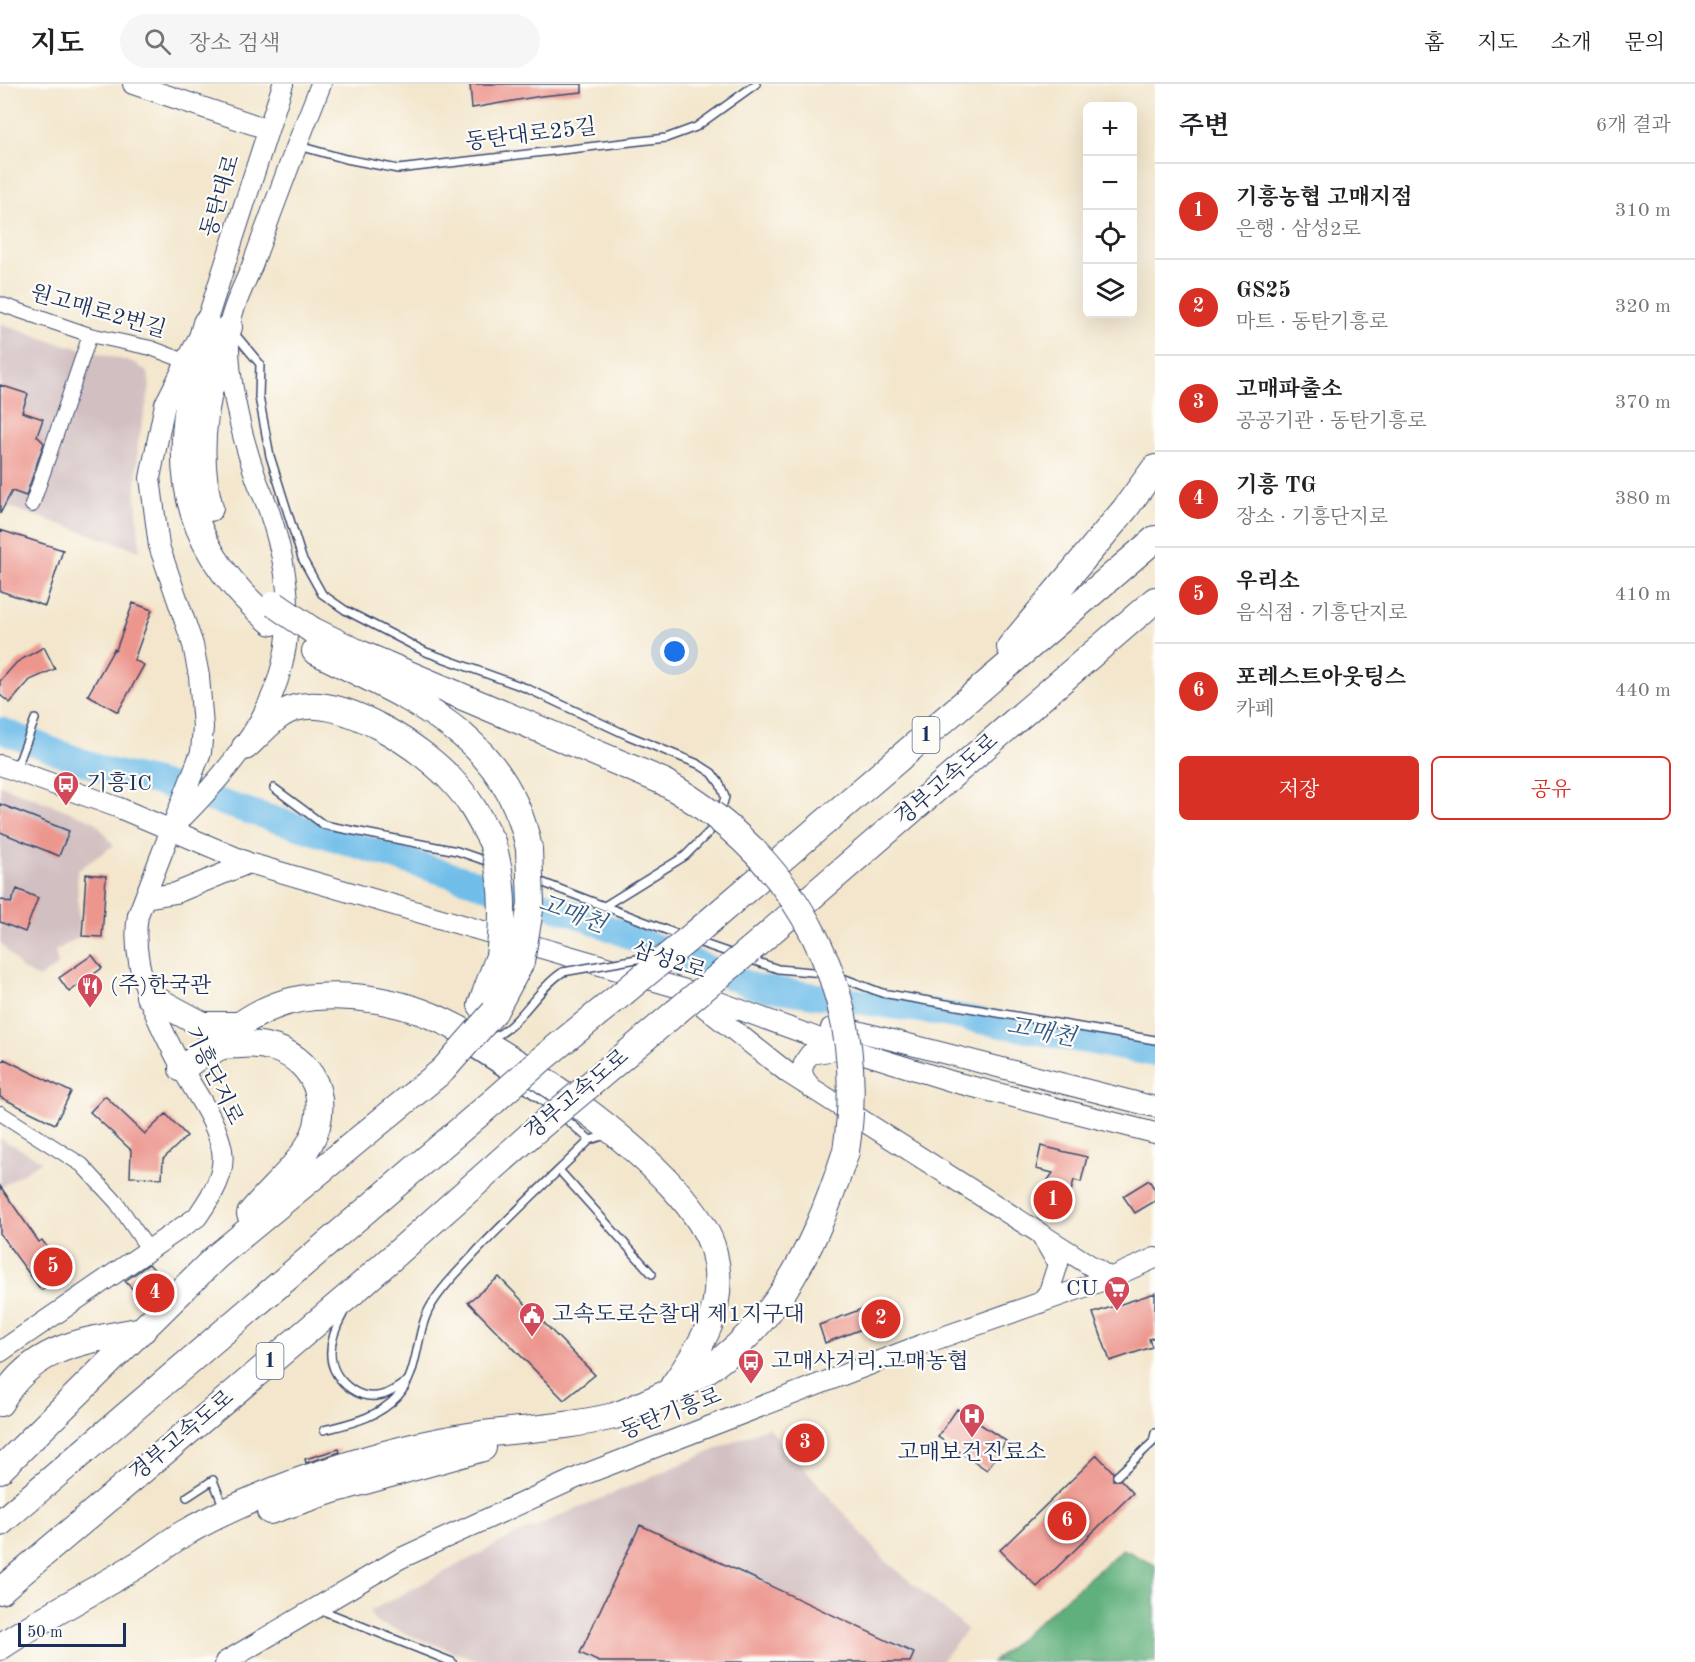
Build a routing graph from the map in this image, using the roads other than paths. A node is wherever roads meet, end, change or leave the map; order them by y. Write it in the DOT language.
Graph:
graph roads {
  1 [pos="133,84"];
  2 [pos="283,84"];
  3 [pos="321,84"];
  4 [pos="756,84"];
  5 [pos="267,129"];
  6 [pos="297,145"];
  7 [pos="0,304"];
  8 [pos="218,325"];
  9 [pos="90,335"];
  10 [pos="185,361"];
  11 [pos="1155,468"];
  12 [pos="32,505"];
  13 [pos="1155,539"];
  14 [pos="1155,600"];
  15 [pos="310,639"];
  16 [pos="961,705"];
  17 [pos="35,719"];
  18 [pos="201,752"];
  19 [pos="237,756"];
  20 [pos="10,764"];
  21 [pos="198,788"];
  22 [pos="274,788"];
  23 [pos="171,830"];
  24 [pos="249,863"];
  25 [pos="510,870"];
  26 [pos="521,874"];
  27 [pos="144,898"];
  28 [pos="606,905"];
  29 [pos="672,953"];
  30 [pos="510,959"];
  31 [pos="149,996"];
  32 [pos="681,1001"];
  33 [pos="412,1018"];
  34 [pos="773,1023"];
  35 [pos="236,1024"];
  36 [pos="1155,1040"];
  37 [pos="483,1041"];
  38 [pos="454,1042"];
  39 [pos="219,1045"];
  40 [pos="845,1048"];
  41 [pos="182,1069"];
  42 [pos="816,1092"];
  43 [pos="1155,1107"];
  44 [pos="0,1113"];
  45 [pos="592,1128"];
  46 [pos="1155,1133"];
  47 [pos="559,1170"];
  48 [pos="1040,1234"];
  49 [pos="148,1249"];
  50 [pos="216,1257"];
  51 [pos="1154,1260"];
  52 [pos="652,1274"];
  53 [pos="1110,1278"];
  54 [pos="359,1287"];
  55 [pos="1040,1303"];
  56 [pos="143,1330"];
  57 [pos="0,1352"];
  58 [pos="409,1379"];
  59 [pos="668,1394"];
  60 [pos="0,1403"];
  61 [pos="564,1426"];
  62 [pos="324,1430"];
  63 [pos="1155,1433"];
  64 [pos="0,1470"];
  65 [pos="1117,1476"];
  66 [pos="187,1497"];
  67 [pos="225,1514"];
  68 [pos="0,1523"];
  69 [pos="137,1566"];
  70 [pos="0,1591"];
  71 [pos="315,1608"];
  72 [pos="0,1647"];
  73 [pos="225,1662"];
  74 [pos="453,1662"];
  1 -- 5 [label="main road"];
  2 -- 5 [label="main road, 동탄대로"];
  3 -- 6 [label="main road"];
  4 -- 6 [label="lane, 동탄대로25길"];
  5 -- 8 [label="main road, 동탄대로"];
  6 -- 8 [label="main road"];
  7 -- 9 [label="street, 원고매로2번길"];
  8 -- 10 [label="main road"];
  8 -- 15 [label="highway"];
  8 -- 19 [label="main road"];
  8 -- 28 [label="lane"];
  9 -- 10 [label="street, 원고매로2번길"];
  9 -- 12 [label="street"];
  10 -- 18 [label="main road"];
  11 -- 16 [label="highway"];
  13 -- 16 [label="highway, 1"];
  14 -- 32 [label="highway, 경부고속도로 / 1, bridge"];
  15 -- 30 [label="highway, bridge"];
  15 -- 59 [label="highway, bridge"];
  16 -- 29 [label="highway, 1, bridge"];
  17 -- 20 [label="lane"];
  18 -- 19 [label="main road"];
  18 -- 21 [label="main road"];
  19 -- 21 [label="main road"];
  19 -- 30 [label="highway, bridge"];
  20 -- 23 [label="main road, 삼성2로"];
  21 -- 23 [label="main road"];
  22 -- 25 [label="lane"];
  23 -- 24 [label="main road, 삼성2로"];
  23 -- 27 [label="main road, 기흥단지로"];
  24 -- 27 [label="main road"];
  24 -- 32 [label="main road, 삼성2로"];
  26 -- 28 [label="lane"];
  27 -- 31 [label="main road, 기흥단지로"];
  28 -- 36 [label="lane"];
  29 -- 37 [label="lane, bridge"];
  29 -- 68 [label="highway, 1, bridge"];
  30 -- 50 [label="highway, bridge"];
  31 -- 35 [label="highway"];
  31 -- 41 [label="main road, 기흥단지로"];
  32 -- 34 [label="main road, 삼성2로"];
  32 -- 42 [label="main road"];
  32 -- 54 [label="highway, 경부고속도로 / 1, bridge"];
  33 -- 39 [label="lane"];
  34 -- 40 [label="main road, 삼성2로"];
  34 -- 43 [label="main road"];
  35 -- 37 [label="highway"];
  35 -- 41 [label="highway"];
  37 -- 45 [label="highway"];
  38 -- 45 [label="lane"];
  39 -- 41 [label="highway"];
  39 -- 50 [label="highway"];
  40 -- 42 [label="main road"];
  40 -- 46 [label="main road, 삼성2로"];
  41 -- 49 [label="main road, 기흥단지로"];
  42 -- 48 [label="main road"];
  44 -- 49 [label="street"];
  45 -- 47 [label="lane"];
  45 -- 59 [label="highway"];
  47 -- 52 [label="lane"];
  47 -- 58 [label="lane"];
  48 -- 53 [label="main road"];
  48 -- 55 [label="main road"];
  49 -- 57 [label="main road, 기흥단지로"];
  50 -- 56 [label="highway"];
  51 -- 53 [label="main road, 동탄기흥로"];
  53 -- 55 [label="main road, 동탄기흥로"];
  54 -- 58 [label="lane"];
  54 -- 70 [label="highway, 경부고속도로 / 1"];
  55 -- 71 [label="main road, 동탄기흥로"];
  56 -- 60 [label="highway"];
  56 -- 64 [label="highway"];
  58 -- 62 [label="lane"];
  59 -- 61 [label="highway"];
  61 -- 67 [label="highway"];
  61 -- 69 [label="highway"];
  63 -- 65 [label="lane"];
  66 -- 67 [label="lane"];
  67 -- 69 [label="highway"];
  69 -- 72 [label="highway"];
  71 -- 73 [label="main road, 동탄기흥로"];
  71 -- 74 [label="lane"];
}
